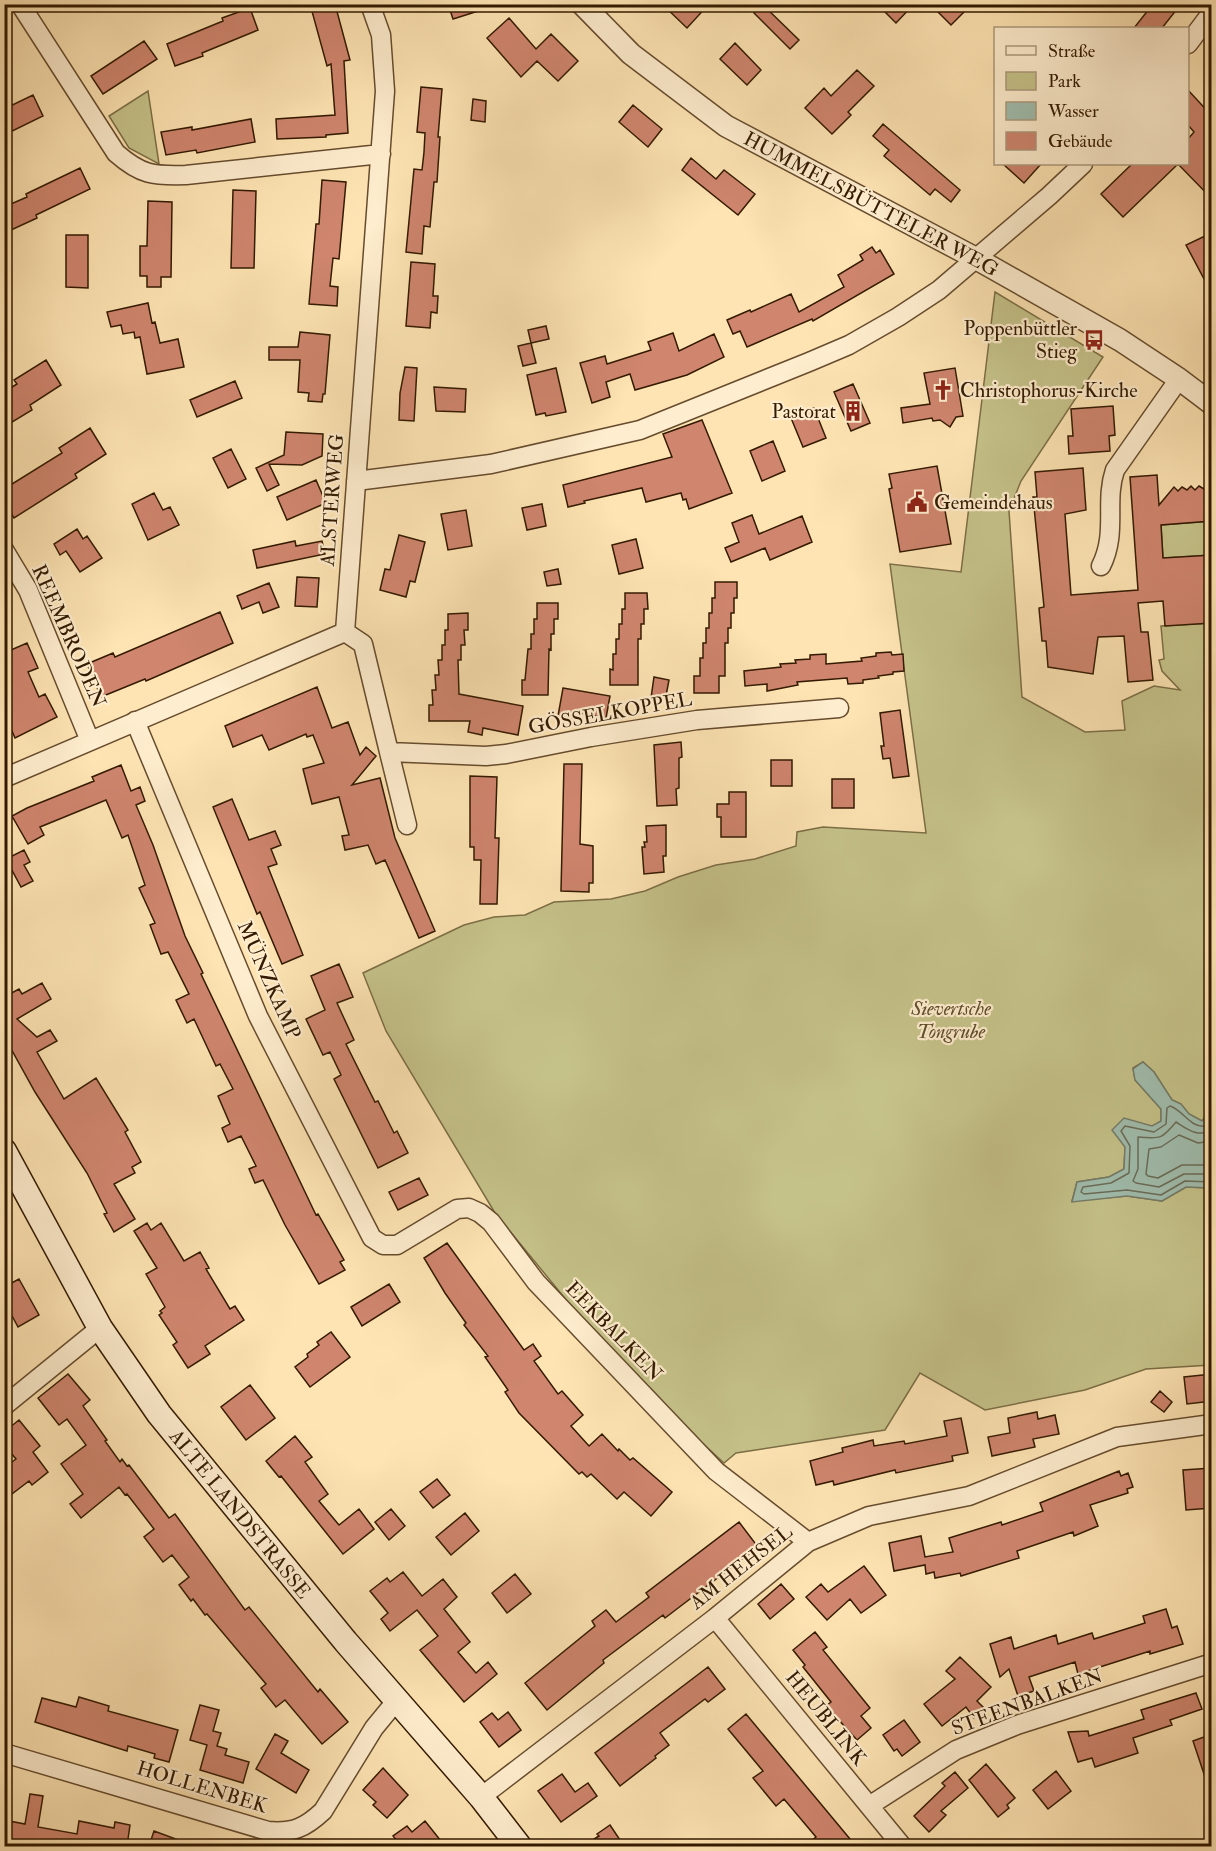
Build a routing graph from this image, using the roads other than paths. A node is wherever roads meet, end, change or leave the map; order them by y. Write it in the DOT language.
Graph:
graph roads {
  1 [pos="20,4"];
  2 [pos="370,4"];
  3 [pos="582,4"];
  4 [pos="1212,12"];
  5 [pos="1189,43"];
  6 [pos="381,154"];
  7 [pos="1082,165"];
  8 [pos="977,259"];
  9 [pos="1179,379"];
  10 [pos="1212,404"];
  11 [pos="356,481"];
  12 [pos="4,550"];
  13 [pos="1101,566"];
  14 [pos="345,632"];
  15 [pos="839,708"];
  16 [pos="135,721"];
  17 [pos="90,741"];
  18 [pos="389,752"];
  19 [pos="4,778"];
  20 [pos="407,825"];
  21 [pos="4,1151"];
  22 [pos="383,1245"];
  23 [pos="100,1328"];
  24 [pos="4,1406"];
  25 [pos="1212,1424"];
  26 [pos="808,1542"];
  27 [pos="715,1618"];
  28 [pos="1212,1663"];
  29 [pos="397,1700"];
  30 [pos="4,1753"];
  31 [pos="481,1797"];
  32 [pos="869,1806"];
  33 [pos="519,1846"];
  34 [pos="902,1846"];
  1 -- 6 [label="street"];
  2 -- 6 [label="street, ALSTERWEG"];
  3 -- 8 [label="street, HUMMELSBÜTTELER WEG"];
  4 -- 5 [label="street"];
  6 -- 11 [label="street, ALSTERWEG"];
  7 -- 8 [label="street"];
  8 -- 9 [label="street, HUMMELSBÜTTELER WEG"];
  8 -- 11 [label="street"];
  9 -- 10 [label="street, HUMMELSBÜTTELER WEG"];
  9 -- 13 [label="street"];
  11 -- 14 [label="street, ALSTERWEG"];
  12 -- 17 [label="street, REEMBRODEN"];
  14 -- 16 [label="street"];
  14 -- 18 [label="street"];
  15 -- 18 [label="street, GÖSSELKOPPEL"];
  16 -- 17 [label="street"];
  16 -- 22 [label="street, MÜNZKAMP"];
  17 -- 19 [label="street"];
  18 -- 20 [label="street"];
  21 -- 23 [label="main road, ALTE LANDSTRASSE"];
  22 -- 26 [label="street, EEKBALKEN"];
  23 -- 24 [label="street"];
  23 -- 29 [label="main road, ALTE LANDSTRASSE"];
  25 -- 26 [label="street, AM HEHSEL"];
  26 -- 27 [label="street, AM HEHSEL"];
  27 -- 31 [label="street, AM HEHSEL"];
  27 -- 32 [label="street, HEUBLINK"];
  28 -- 32 [label="street, STEENBALKEN"];
  29 -- 30 [label="street, HOLLENBEK"];
  29 -- 31 [label="main road, ALTE LANDSTRASSE"];
  31 -- 33 [label="main road, ALTE LANDSTRASSE"];
  32 -- 34 [label="street, HEUBLINK"];
}
